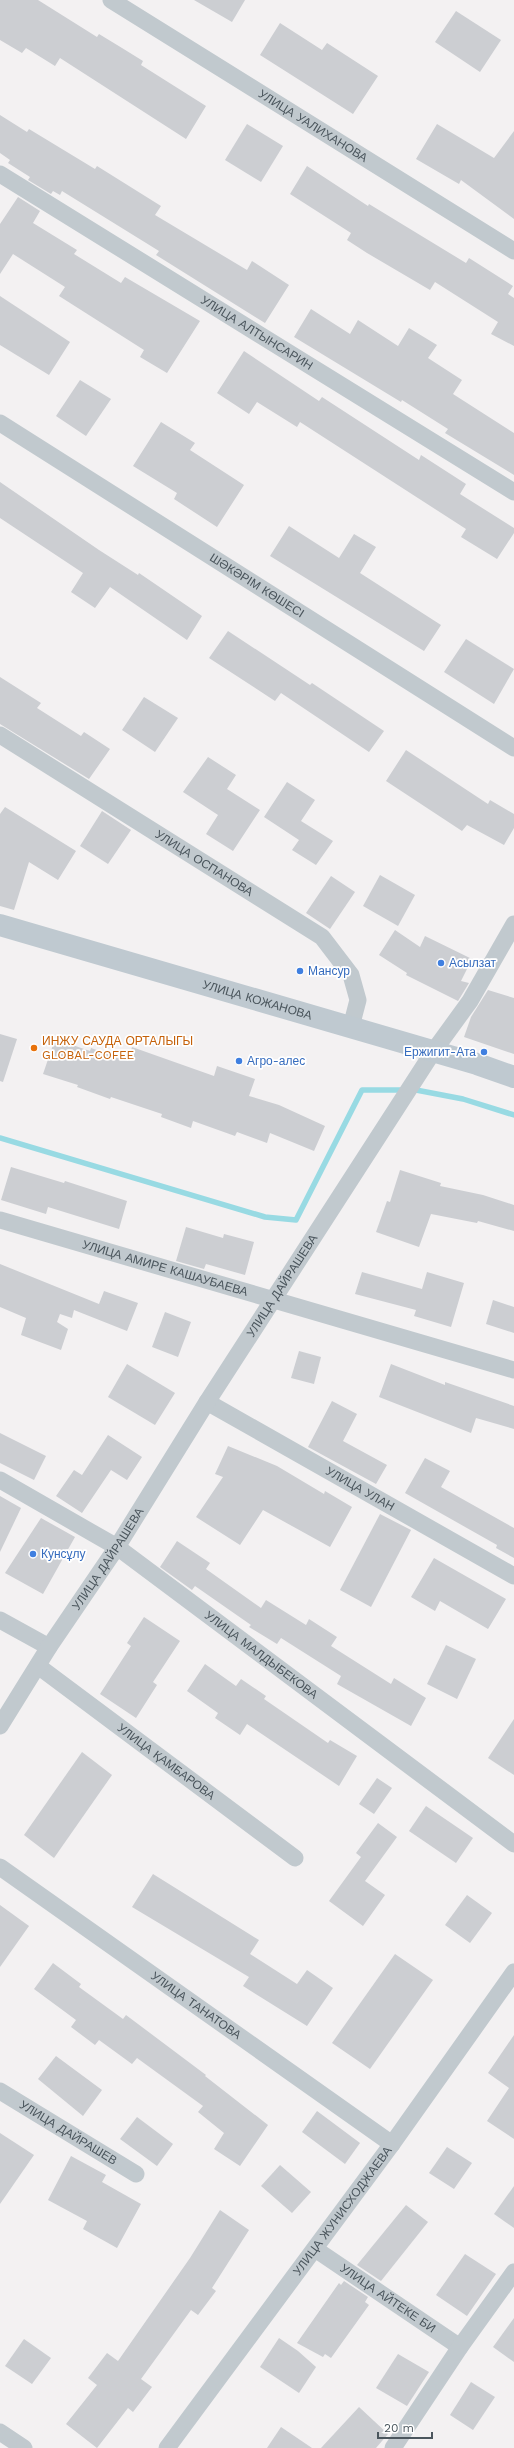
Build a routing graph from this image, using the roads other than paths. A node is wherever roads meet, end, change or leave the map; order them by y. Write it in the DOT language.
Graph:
graph roads {
  1 [pos="111,0"];
  2 [pos="0,174"];
  3 [pos="514,251"];
  4 [pos="0,423"];
  5 [pos="514,492"];
  6 [pos="0,735"];
  7 [pos="514,748"];
  8 [pos="514,924"];
  9 [pos="0,925"];
  10 [pos="350,1027"];
  11 [pos="433,1052"];
  12 [pos="514,1077"];
  13 [pos="0,1220"];
  14 [pos="273,1301"];
  15 [pos="514,1370"];
  16 [pos="207,1402"];
  17 [pos="0,1480"];
  18 [pos="117,1547"];
  19 [pos="514,1576"];
  20 [pos="0,1620"];
  21 [pos="49,1647"];
  22 [pos="38,1666"];
  23 [pos="0,1726"];
  24 [pos="514,1844"];
  25 [pos="295,1858"];
  26 [pos="0,1867"];
  27 [pos="514,1972"];
  28 [pos="0,2091"];
  29 [pos="392,2144"];
  30 [pos="136,2174"];
  31 [pos="315,2249"];
  32 [pos="514,2272"];
  33 [pos="460,2347"];
  34 [pos="0,2432"];
  35 [pos="24,2448"];
  36 [pos="167,2448"];
  37 [pos="393,2448"];
  1 -- 3 [label="street, УЛИЦА УАЛИХАНОВА"];
  2 -- 5 [label="street, УЛИЦА АЛТЫНСАРИН"];
  4 -- 7 [label="street, ШӘКӘРІМ КӨШЕСІ"];
  6 -- 10 [label="street, УЛИЦА ОСПАНОВА"];
  8 -- 11 [label="street, УЛИЦА ДАЙРАШЕВА"];
  9 -- 10 [label="main road, УЛИЦА КОЖАНОВА"];
  10 -- 11 [label="main road, УЛИЦА КОЖАНОВА"];
  11 -- 12 [label="main road, УЛИЦА КОЖАНОВА"];
  11 -- 14 [label="street, УЛИЦА ДАЙРАШЕВА"];
  13 -- 14 [label="street, УЛИЦА АМИРЕ КАШАУБАЕВА"];
  14 -- 15 [label="street, УЛИЦА АМИРЕ КАШАУБАЕВА"];
  14 -- 16 [label="street, УЛИЦА ДАЙРАШЕВА"];
  16 -- 18 [label="street, УЛИЦА ДАЙРАШЕВА"];
  16 -- 19 [label="street, УЛИЦА УЛАН"];
  17 -- 18 [label="street, УЛИЦА МАЛДЫБЕКОВА"];
  18 -- 21 [label="street, УЛИЦА ДАЙРАШЕВА"];
  18 -- 24 [label="street, УЛИЦА МАЛДЫБЕКОВА"];
  20 -- 21 [label="street"];
  21 -- 22 [label="street, УЛИЦА ДАЙРАШЕВА"];
  22 -- 23 [label="street, УЛИЦА ДАЙРАШЕВА"];
  22 -- 25 [label="street, УЛИЦА ҚАМБАРОВА"];
  26 -- 29 [label="street, УЛИЦА ТАНАТОВА"];
  27 -- 29 [label="street, УЛИЦА ЖУНИСХОДЖАЕВА"];
  28 -- 30 [label="street, УЛИЦА ДАЙРАШЕВ"];
  29 -- 31 [label="street, УЛИЦА ЖУНИСХОДЖАЕВА"];
  31 -- 33 [label="street, УЛИЦА АЙТЕКЕ БИ"];
  31 -- 36 [label="street, УЛИЦА ЖУНИСХОДЖАЕВА"];
  32 -- 33 [label="street"];
  33 -- 37 [label="street"];
  34 -- 35 [label="street"];
}
